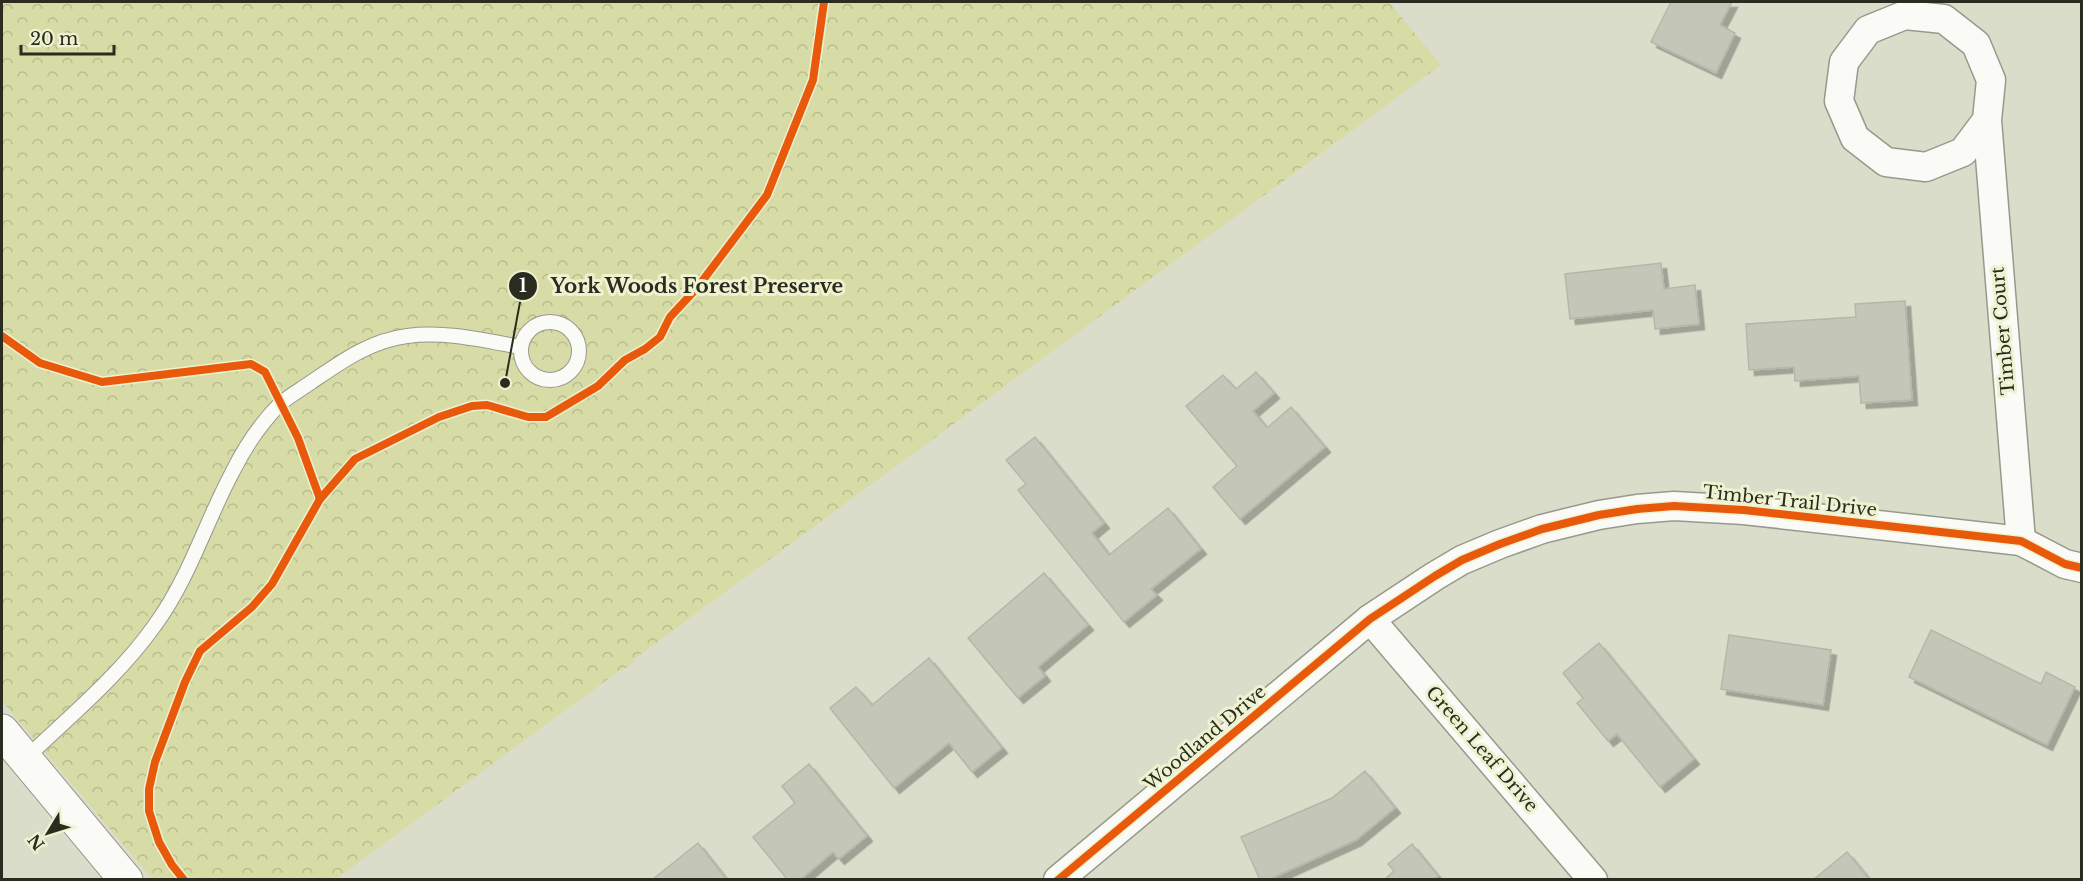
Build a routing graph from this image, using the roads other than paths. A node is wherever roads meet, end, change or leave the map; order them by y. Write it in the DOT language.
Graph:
graph roads {
  1 [pos="1987,120"];
  2 [pos="520,346"];
  3 [pos="2020,541"];
  4 [pos="2082,568"];
  5 [pos="1370,619"];
  6 [pos="2,731"];
  7 [pos="25,759"];
  8 [pos="126,879"];
  9 [pos="1058,879"];
  10 [pos="1593,879"];
  1 -- 1 [label="street, Timber Court"];
  1 -- 3 [label="street, Timber Court"];
  2 -- 2 [label="lane"];
  2 -- 7 [label="lane"];
  3 -- 4 [label="street, Timber Trail Drive"];
  3 -- 5 [label="street, Timber Trail Drive"];
  5 -- 9 [label="street, Woodland Drive"];
  5 -- 10 [label="street, Green Leaf Drive"];
  6 -- 7 [label="street"];
  7 -- 8 [label="street"];
}
